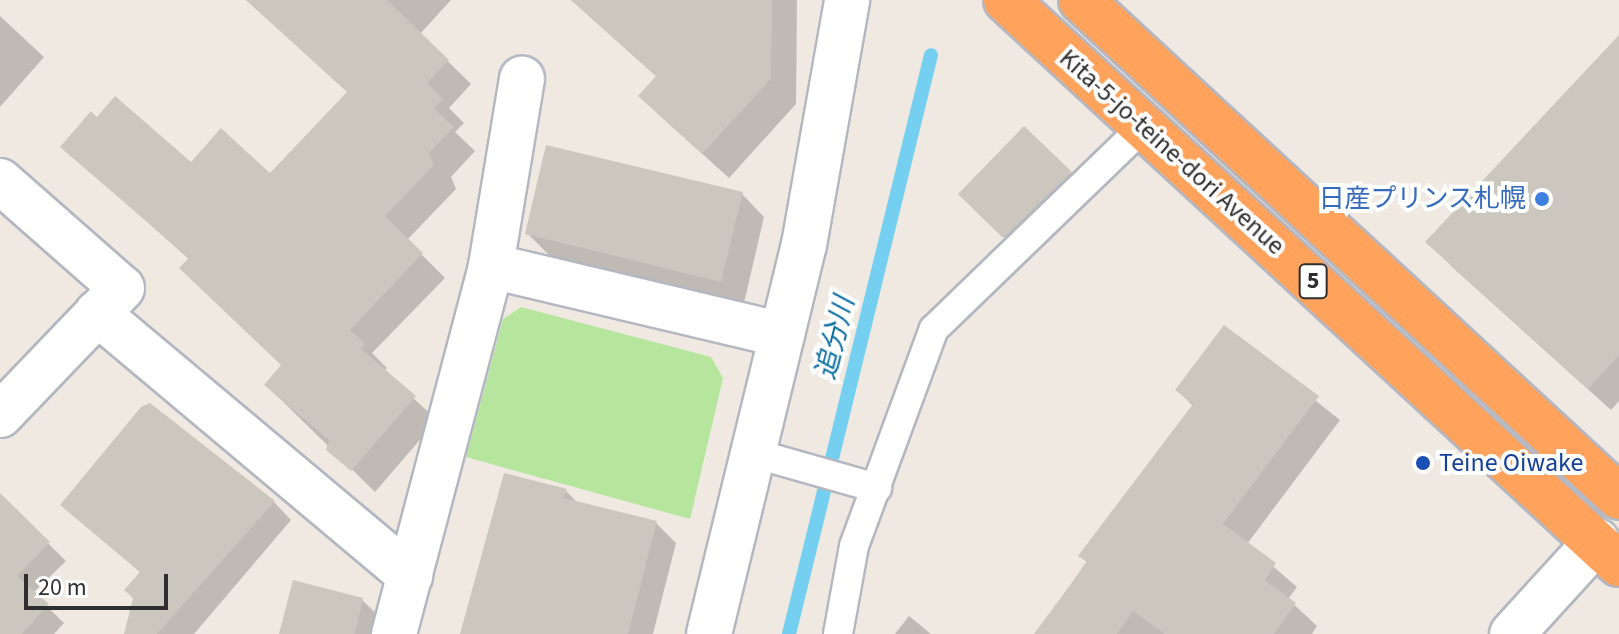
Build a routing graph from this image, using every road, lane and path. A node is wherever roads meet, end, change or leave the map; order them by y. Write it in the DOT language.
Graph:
graph roads {
  1 [pos="847,0"];
  2 [pos="1006,0"];
  3 [pos="1082,0"];
  4 [pos="522,79"];
  5 [pos="1144,126"];
  6 [pos="0,181"];
  7 [pos="491,266"];
  8 [pos="97,313"];
  9 [pos="782,335"];
  10 [pos="0,415"];
  11 [pos="753,453"];
  12 [pos="867,485"];
  13 [pos="1619,497"];
  14 [pos="1608,553"];
  15 [pos="410,576"];
  16 [pos="394,634"];
  17 [pos="709,634"];
  18 [pos="838,634"];
  19 [pos="1512,634"];
  1 -- 9 [label="street"];
  2 -- 5 [label="highway, Kita-5-jo-teine-dori Avenue / 5"];
  3 -- 13 [label="highway, Kita-5-jo-teine-dori Avenue / 5"];
  4 -- 7 [label="street"];
  5 -- 12 [label="lane"];
  5 -- 14 [label="highway, Kita-5-jo-teine-dori Avenue / 5"];
  6 -- 8 [label="street"];
  7 -- 9 [label="street"];
  7 -- 15 [label="street"];
  8 -- 10 [label="street"];
  8 -- 15 [label="street"];
  9 -- 11 [label="street"];
  11 -- 12 [label="lane"];
  11 -- 17 [label="street"];
  12 -- 18 [label="lane"];
  14 -- 19 [label="street"];
  15 -- 16 [label="street"];
}
